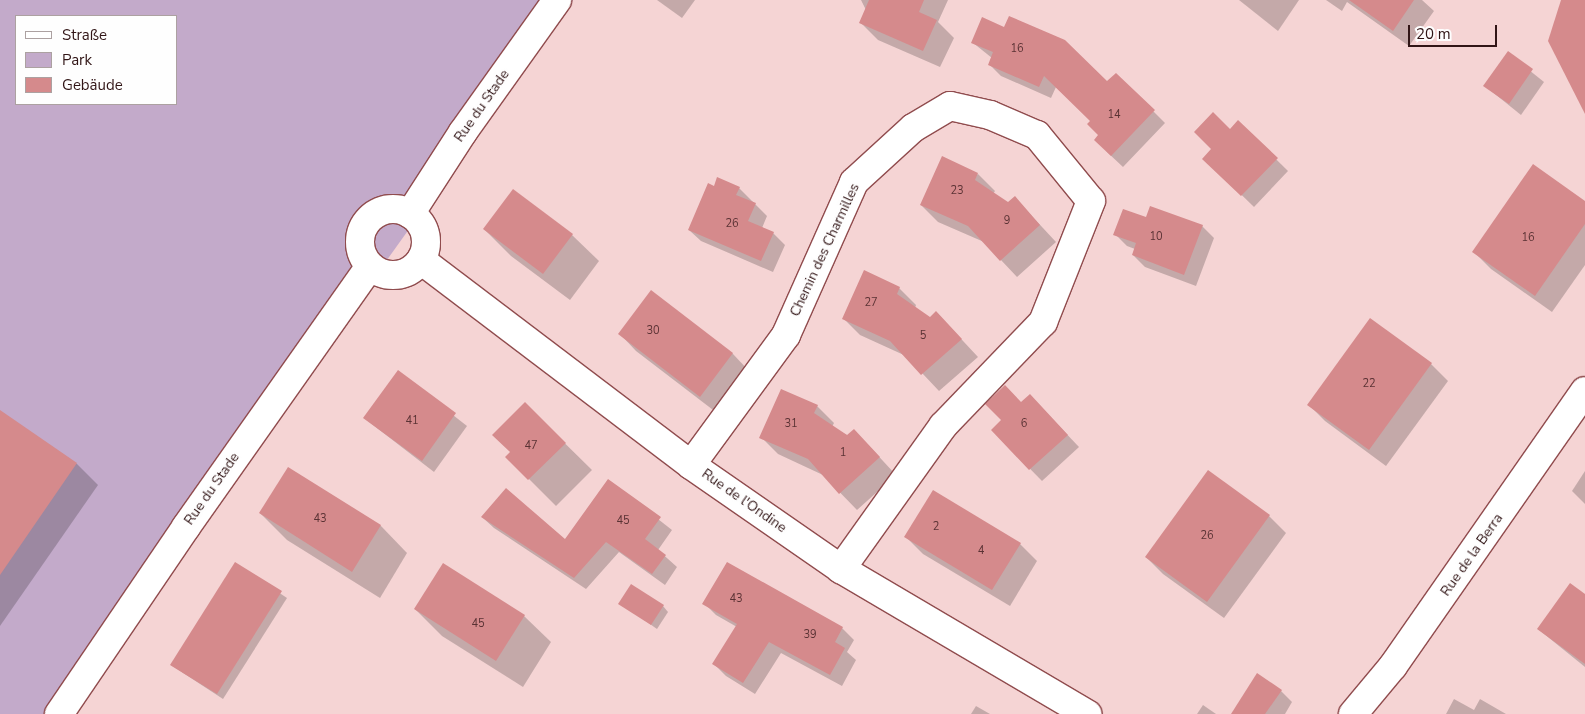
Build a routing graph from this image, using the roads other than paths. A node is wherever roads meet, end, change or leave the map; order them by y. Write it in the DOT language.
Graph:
graph roads {
  1 [pos="557,0"];
  2 [pos="410,214"];
  3 [pos="421,260"];
  4 [pos="370,266"];
  5 [pos="1585,391"];
  6 [pos="691,465"];
  7 [pos="841,568"];
  8 [pos="59,714"];
  9 [pos="1087,714"];
  10 [pos="1353,714"];
  1 -- 2 [label="street, Rue du Stade"];
  2 -- 3 [label="street"];
  2 -- 4 [label="street"];
  3 -- 4 [label="street"];
  3 -- 6 [label="street, Rue de l'Ondine"];
  4 -- 8 [label="street, Rue du Stade"];
  5 -- 10 [label="street, Rue de la Berra"];
  6 -- 7 [label="street, Rue de l'Ondine"];
  6 -- 7 [label="street, Chemin des Charmilles"];
  7 -- 9 [label="street, Rue de l'Ondine"];
}
